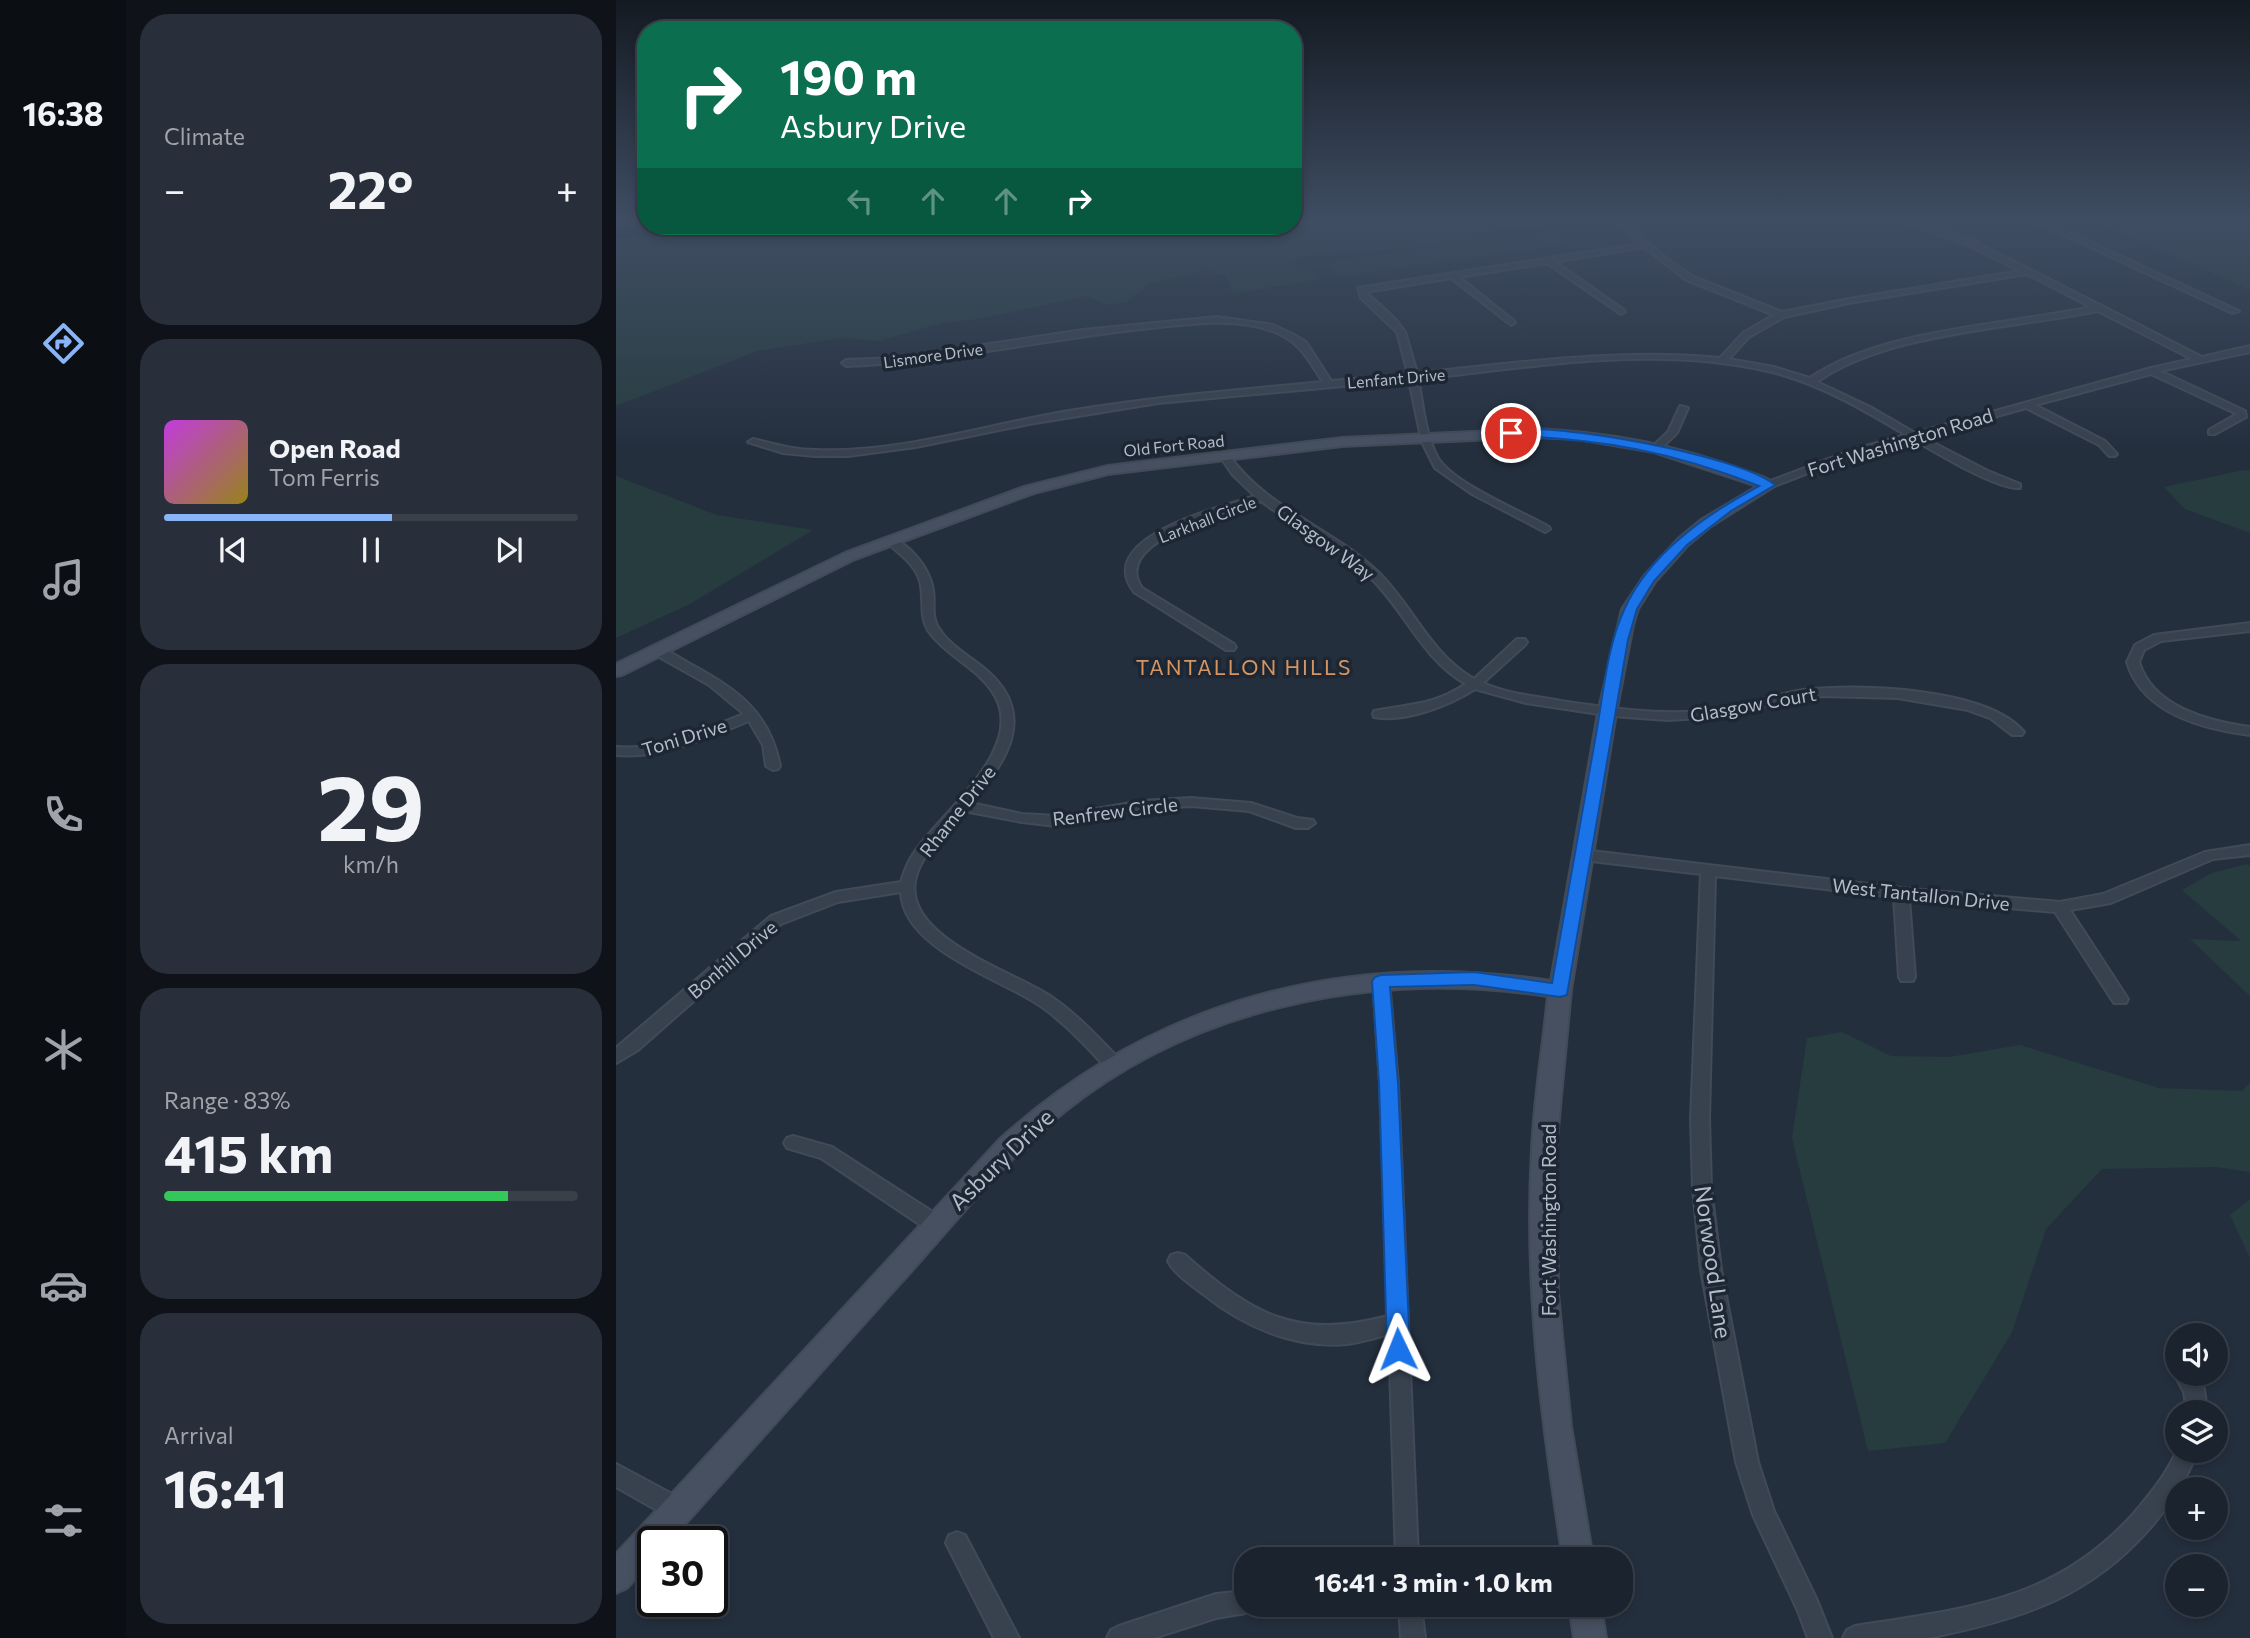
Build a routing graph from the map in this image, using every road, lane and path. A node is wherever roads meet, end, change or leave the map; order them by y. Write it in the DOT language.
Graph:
graph roads {
  1 [pos="1364,295"];
  2 [pos="1477,295"];
  3 [pos="1598,295"];
  4 [pos="1732,295"];
  5 [pos="1893,295"];
  6 [pos="2075,295"];
  7 [pos="2201,295"];
  8 [pos="2100,308"];
  9 [pos="2235,311"];
  10 [pos="1621,312"];
  11 [pos="1781,315"];
  12 [pos="1511,323"];
  13 [pos="2250,349"];
  14 [pos="2199,359"];
  15 [pos="1723,360"];
  16 [pos="846,363"];
  17 [pos="2152,370"];
  18 [pos="1413,377"];
  19 [pos="1812,381"];
  20 [pos="1328,383"];
  21 [pos="2027,405"];
  22 [pos="1683,408"];
  23 [pos="2212,432"];
  24 [pos="1913,436"];
  25 [pos="1425,438"];
  26 [pos="753,442"];
  27 [pos="1656,448"];
  28 [pos="2112,454"];
  29 [pos="1225,456"];
  30 [pos="1769,485"];
  31 [pos="2016,486"];
  32 [pos="1263,497"];
  33 [pos="1545,529"];
  34 [pos="891,541"];
  35 [pos="2250,627"];
  36 [pos="1521,642"];
  37 [pos="1230,647"];
  38 [pos="658,650"];
  39 [pos="616,671"];
  40 [pos="1476,685"];
  41 [pos="1607,713"];
  42 [pos="1379,714"];
  43 [pos="752,715"];
  44 [pos="2250,731"];
  45 [pos="2017,732"];
  46 [pos="616,751"];
  47 [pos="773,766"];
  48 [pos="962,806"];
  49 [pos="1308,823"];
  50 [pos="2250,850"];
  51 [pos="1583,855"];
  52 [pos="1708,869"];
  53 [pos="907,886"];
  54 [pos="1901,893"];
  55 [pos="2060,907"];
  56 [pos="1907,977"];
  57 [pos="1381,981"];
  58 [pos="1560,990"];
  59 [pos="2120,999"];
  60 [pos="616,1057"];
  61 [pos="1115,1066"];
  62 [pos="793,1143"];
  63 [pos="935,1224"];
  64 [pos="1178,1261"];
  65 [pos="1397,1323"];
  66 [pos="2181,1463"];
  67 [pos="616,1475"];
  68 [pos="677,1509"];
  69 [pos="957,1543"];
  70 [pos="1406,1547"];
  71 [pos="1576,1547"];
  72 [pos="616,1577"];
  73 [pos="1234,1604"];
  74 [pos="1411,1617"];
  75 [pos="1587,1617"];
  76 [pos="1007,1638"];
  77 [pos="1119,1638"];
  78 [pos="1413,1638"];
  79 [pos="1590,1638"];
  80 [pos="1819,1638"];
  81 [pos="1855,1638"];
  1 -- 18 [label="street"];
  2 -- 12 [label="street"];
  3 -- 10 [label="street"];
  4 -- 11 [label="street"];
  5 -- 11 [label="street"];
  6 -- 8 [label="street"];
  7 -- 9 [label="street"];
  8 -- 14 [label="street"];
  8 -- 19 [label="street"];
  11 -- 15 [label="street"];
  13 -- 14 [label="street, Fort Washington Road"];
  14 -- 17 [label="street, Fort Washington Road"];
  15 -- 18 [label="street, Lenfant Drive"];
  15 -- 19 [label="street, Lenfant Drive"];
  16 -- 20 [label="street, Lismore Drive"];
  17 -- 21 [label="street, Fort Washington Road"];
  17 -- 23 [label="street"];
  18 -- 20 [label="street, Lenfant Drive"];
  18 -- 25 [label="street"];
  19 -- 24 [label="street, Lenfant Drive"];
  20 -- 26 [label="street, Lenfant Drive"];
  21 -- 24 [label="street, Fort Washington Road"];
  21 -- 28 [label="street"];
  22 -- 27 [label="street"];
  24 -- 30 [label="street, Fort Washington Road"];
  24 -- 31 [label="street, Lenfant Drive"];
  25 -- 27 [label="main road, Old Fort Road"];
  25 -- 29 [label="main road, Old Fort Road"];
  25 -- 33 [label="street"];
  27 -- 30 [label="main road, Old Fort Road"];
  29 -- 32 [label="street, Glasgow Way"];
  29 -- 34 [label="main road, Old Fort Road"];
  30 -- 41 [label="main road, Fort Washington Road"];
  32 -- 37 [label="street, Larkhall Circle"];
  32 -- 40 [label="street, Glasgow Way"];
  34 -- 38 [label="main road, Old Fort Road"];
  34 -- 48 [label="street, Rhame Drive"];
  35 -- 44 [label="street"];
  36 -- 40 [label="street"];
  38 -- 39 [label="main road, Old Fort Road"];
  38 -- 43 [label="street"];
  40 -- 41 [label="street, Glasgow Way"];
  40 -- 42 [label="street"];
  41 -- 45 [label="street, Glasgow Court"];
  41 -- 51 [label="main road, Fort Washington Road"];
  43 -- 46 [label="street, Toni Drive"];
  43 -- 47 [label="street"];
  48 -- 49 [label="street, Renfrew Circle"];
  48 -- 53 [label="street, Rhame Drive"];
  50 -- 55 [label="street, West Tantallon Drive"];
  51 -- 52 [label="street, West Tantallon Drive"];
  51 -- 58 [label="main road, Fort Washington Road"];
  52 -- 54 [label="street, West Tantallon Drive"];
  52 -- 80 [label="street, Norwood Lane"];
  53 -- 60 [label="street, Bonhill Drive"];
  53 -- 61 [label="street"];
  54 -- 55 [label="street, West Tantallon Drive"];
  54 -- 56 [label="street"];
  55 -- 59 [label="street"];
  57 -- 58 [label="main road, Asbury Drive"];
  57 -- 61 [label="main road, Asbury Drive"];
  57 -- 65 [label="street"];
  58 -- 71 [label="main road, Fort Washington Road"];
  61 -- 63 [label="main road, Asbury Drive"];
  62 -- 63 [label="street"];
  63 -- 68 [label="main road, Asbury Drive"];
  64 -- 65 [label="street"];
  65 -- 70 [label="street"];
  66 -- 81 [label="street"];
  67 -- 68 [label="street"];
  68 -- 72 [label="main road, Asbury Drive"];
  69 -- 76 [label="street"];
  73 -- 77 [label="street"];
  74 -- 78 [label="street"];
  75 -- 79 [label="main road"];
}
